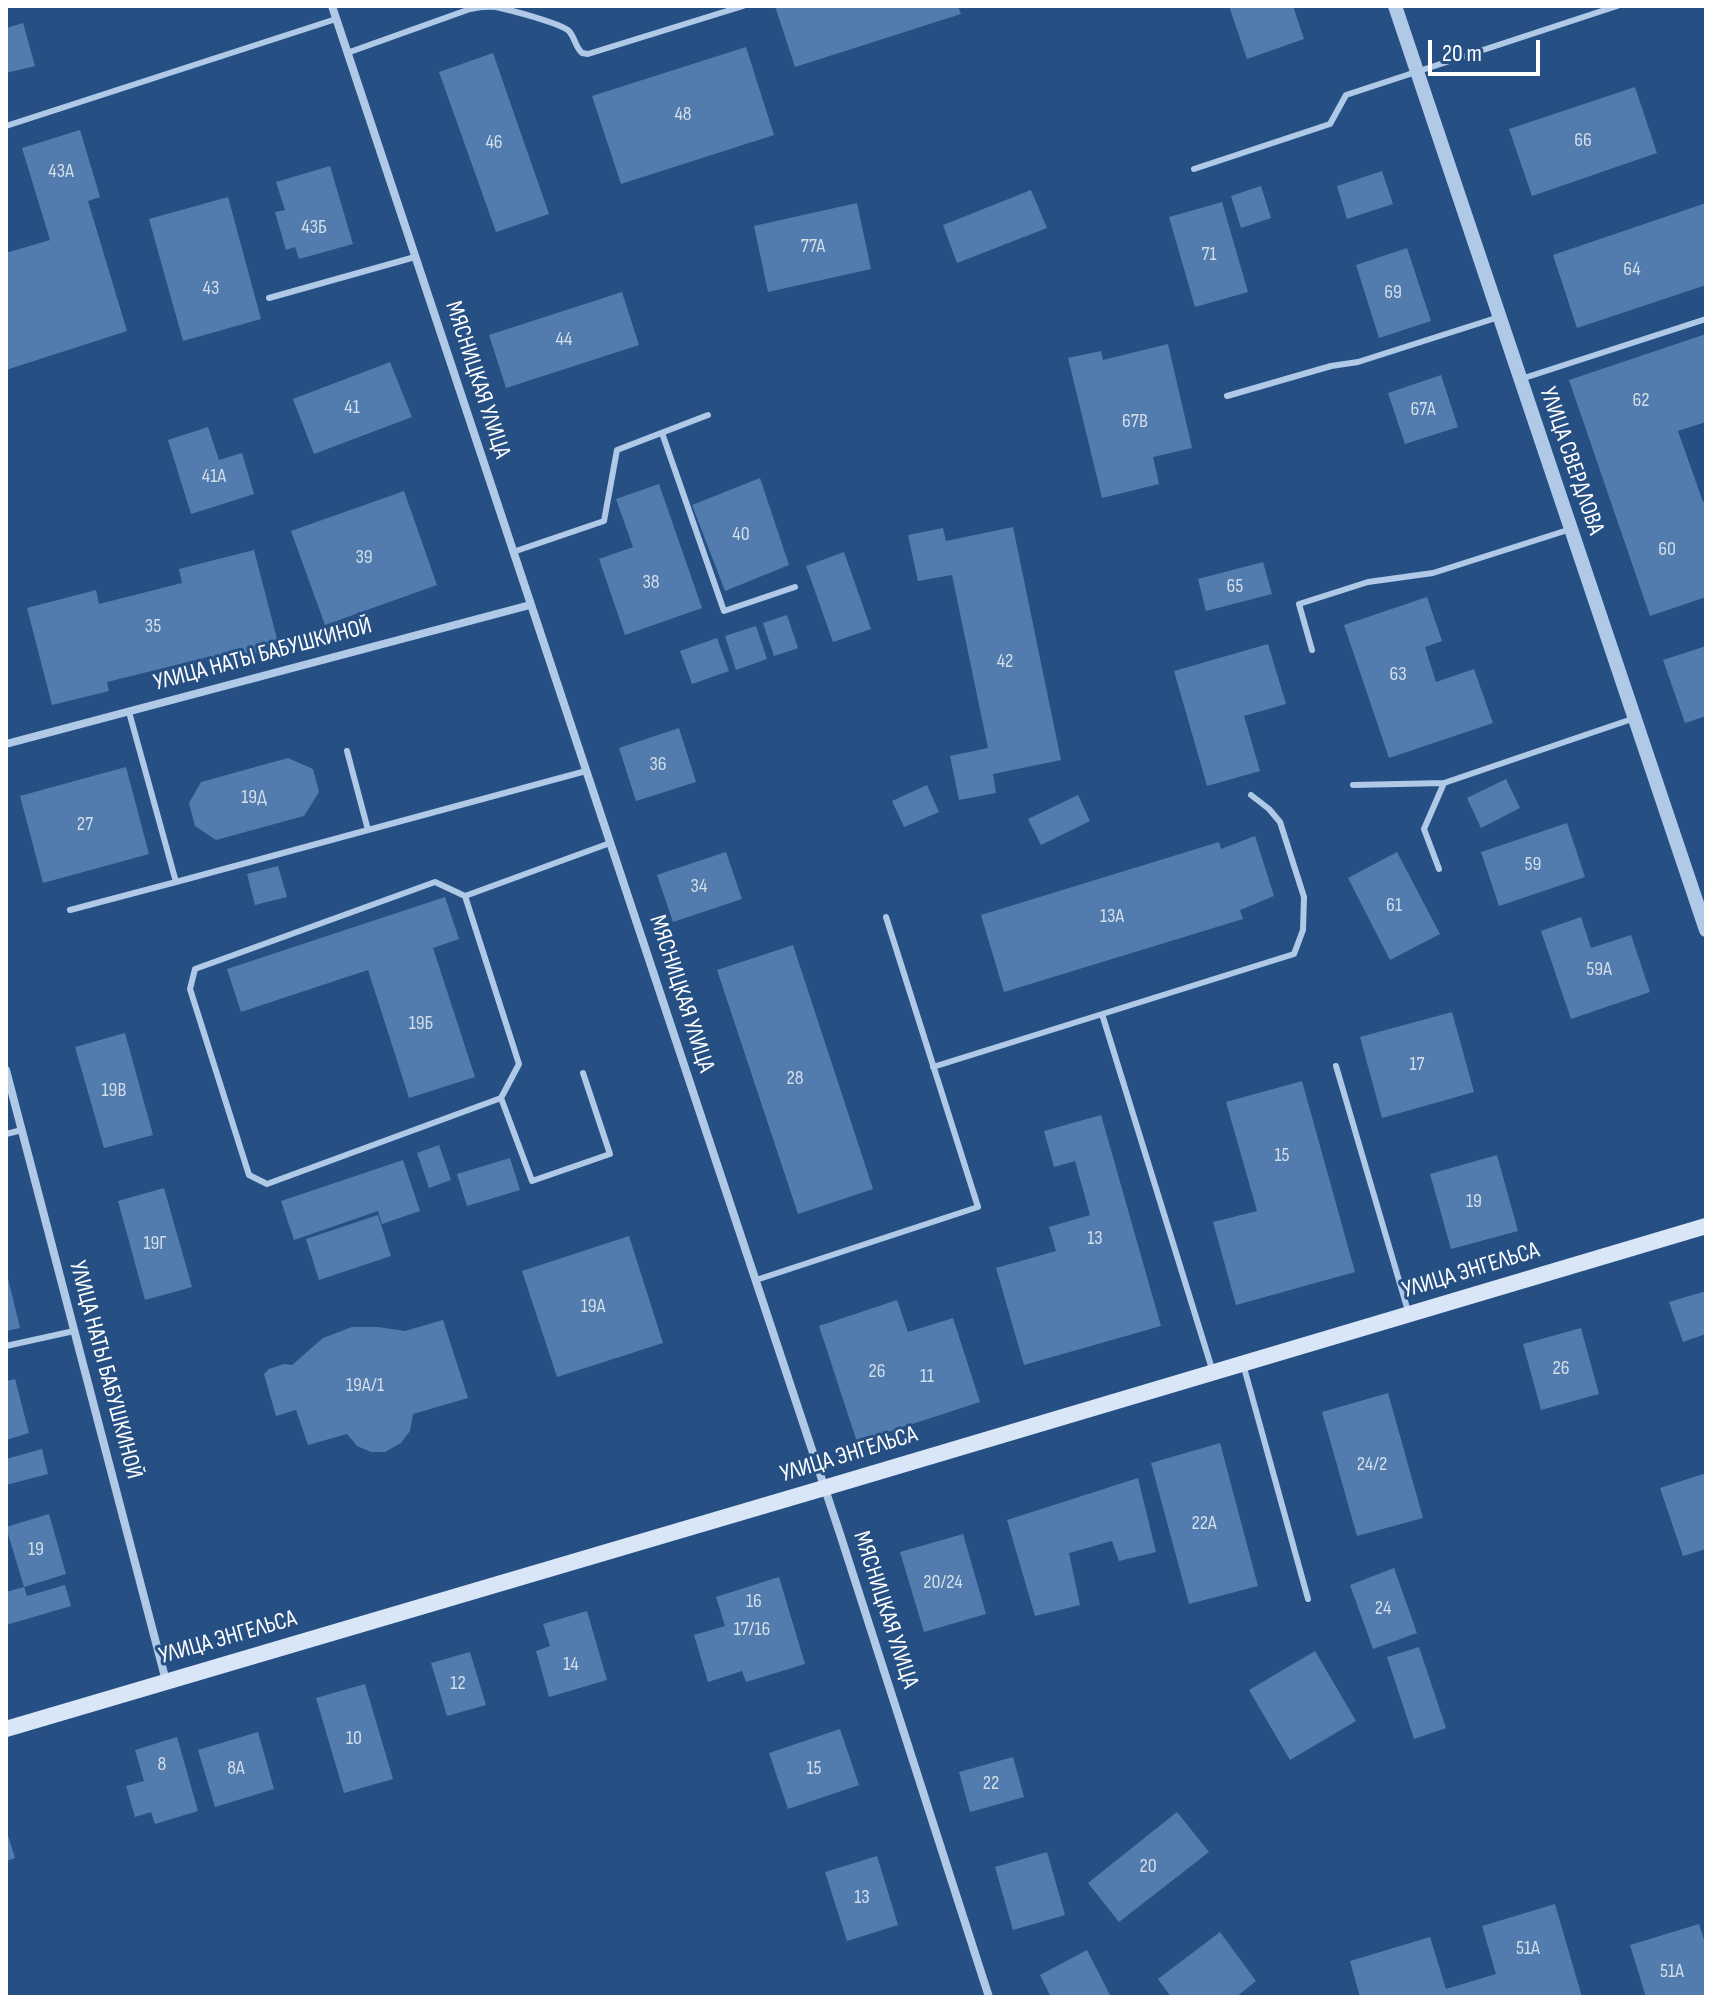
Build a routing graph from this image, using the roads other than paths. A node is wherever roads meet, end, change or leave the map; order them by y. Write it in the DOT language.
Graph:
graph roads {
  1 [pos="332,6"];
  2 [pos="743,6"];
  3 [pos="1395,6"];
  4 [pos="1617,6"];
  5 [pos="336,19"];
  6 [pos="347,53"];
  7 [pos="1418,73"];
  8 [pos="6,126"];
  9 [pos="1194,169"];
  10 [pos="415,257"];
  11 [pos="269,298"];
  12 [pos="1499,317"];
  13 [pos="1706,319"];
  14 [pos="1521,379"];
  15 [pos="1227,396"];
  16 [pos="708,415"];
  17 [pos="662,433"];
  18 [pos="1571,529"];
  19 [pos="513,552"];
  20 [pos="795,587"];
  21 [pos="530,605"];
  22 [pos="1312,650"];
  23 [pos="129,712"];
  24 [pos="1635,718"];
  25 [pos="6,743"];
  26 [pos="347,751"];
  27 [pos="586,771"];
  28 [pos="1444,783"];
  29 [pos="1353,785"];
  30 [pos="1251,795"];
  31 [pos="368,830"];
  32 [pos="610,843"];
  33 [pos="1439,869"];
  34 [pos="176,882"];
  35 [pos="465,896"];
  36 [pos="70,910"];
  37 [pos="886,917"];
  38 [pos="1706,930"];
  39 [pos="1102,1014"];
  40 [pos="1336,1066"];
  41 [pos="933,1067"];
  42 [pos="6,1070"];
  43 [pos="583,1073"];
  44 [pos="501,1098"];
  45 [pos="22,1130"];
  46 [pos="6,1134"];
  47 [pos="1706,1226"];
  48 [pos="756,1280"];
  49 [pos="1409,1314"];
  50 [pos="74,1331"];
  51 [pos="6,1346"];
  52 [pos="1243,1364"];
  53 [pos="1213,1373"];
  54 [pos="824,1488"];
  55 [pos="1308,1599"];
  56 [pos="166,1681"];
  57 [pos="6,1729"];
  58 [pos="989,1997"];
  1 -- 5 [label="street, МЯСНИЦКАЯ УЛИЦА"];
  2 -- 6 [label="lane"];
  3 -- 7 [label="street, УЛИЦА СВЕРДЛОВА"];
  4 -- 7 [label="lane"];
  5 -- 6 [label="street, МЯСНИЦКАЯ УЛИЦА"];
  5 -- 8 [label="lane"];
  6 -- 10 [label="street, МЯСНИЦКАЯ УЛИЦА"];
  7 -- 9 [label="lane"];
  7 -- 12 [label="street, УЛИЦА СВЕРДЛОВА"];
  10 -- 11 [label="lane"];
  10 -- 19 [label="street, МЯСНИЦКАЯ УЛИЦА"];
  12 -- 14 [label="street, УЛИЦА СВЕРДЛОВА"];
  12 -- 15 [label="lane"];
  13 -- 14 [label="lane"];
  14 -- 18 [label="street, УЛИЦА СВЕРДЛОВА"];
  16 -- 17 [label="lane"];
  17 -- 19 [label="lane"];
  17 -- 20 [label="lane"];
  18 -- 22 [label="lane"];
  18 -- 24 [label="street, УЛИЦА СВЕРДЛОВА"];
  19 -- 21 [label="street, МЯСНИЦКАЯ УЛИЦА"];
  21 -- 23 [label="street, УЛИЦА НАТЫ БАБУШКИНОЙ"];
  21 -- 27 [label="street, МЯСНИЦКАЯ УЛИЦА"];
  23 -- 25 [label="street, УЛИЦА НАТЫ БАБУШКИНОЙ"];
  23 -- 34 [label="lane"];
  24 -- 28 [label="lane"];
  24 -- 38 [label="street, УЛИЦА СВЕРДЛОВА"];
  26 -- 31 [label="lane"];
  27 -- 31 [label="lane"];
  27 -- 32 [label="street, МЯСНИЦКАЯ УЛИЦА"];
  28 -- 29 [label="lane"];
  28 -- 33 [label="lane"];
  30 -- 39 [label="lane"];
  31 -- 34 [label="lane"];
  32 -- 35 [label="lane"];
  32 -- 48 [label="street, МЯСНИЦКАЯ УЛИЦА"];
  34 -- 36 [label="lane"];
  35 -- 44 [label="lane"];
  35 -- 44 [label="lane"];
  37 -- 41 [label="lane"];
  39 -- 41 [label="lane"];
  39 -- 53 [label="lane"];
  40 -- 49 [label="lane"];
  41 -- 48 [label="lane"];
  42 -- 45 [label="street, УЛИЦА НАТЫ БАБУШКИНОЙ"];
  43 -- 44 [label="lane"];
  45 -- 46 [label="lane"];
  45 -- 50 [label="street, УЛИЦА НАТЫ БАБУШКИНОЙ"];
  47 -- 49 [label="main road, УЛИЦА ЭНГЕЛЬСА"];
  48 -- 54 [label="street, МЯСНИЦКАЯ УЛИЦА"];
  49 -- 52 [label="main road, УЛИЦА ЭНГЕЛЬСА"];
  50 -- 51 [label="lane"];
  50 -- 56 [label="street, УЛИЦА НАТЫ БАБУШКИНОЙ"];
  52 -- 53 [label="main road, УЛИЦА ЭНГЕЛЬСА"];
  52 -- 55 [label="lane"];
  53 -- 54 [label="main road, УЛИЦА ЭНГЕЛЬСА"];
  54 -- 56 [label="main road, УЛИЦА ЭНГЕЛЬСА"];
  54 -- 58 [label="street, МЯСНИЦКАЯ УЛИЦА"];
  56 -- 57 [label="main road, УЛИЦА ЭНГЕЛЬСА"];
}
